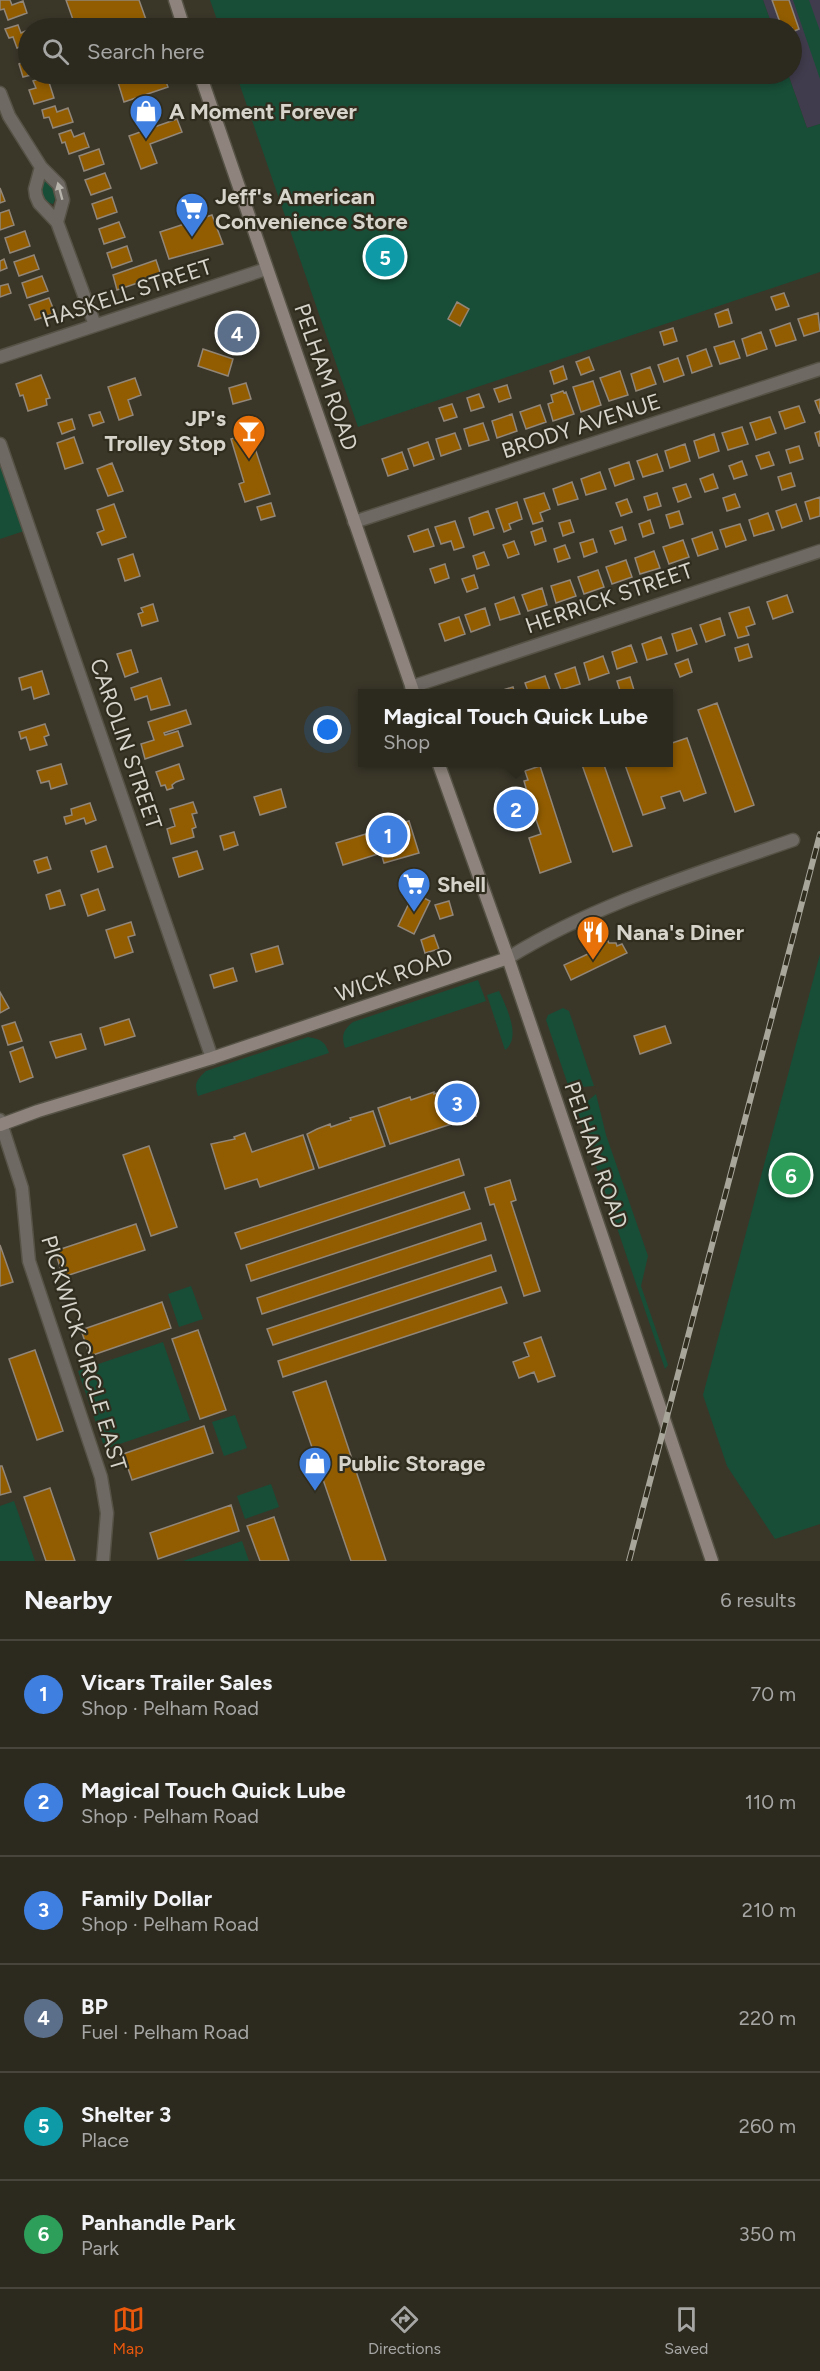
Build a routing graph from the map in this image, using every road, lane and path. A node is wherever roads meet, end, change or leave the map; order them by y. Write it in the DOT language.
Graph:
graph roads {
  1 [pos="175,0"];
  2 [pos="181,18"];
  3 [pos="203,84"];
  4 [pos="0,93"];
  5 [pos="41,167"];
  6 [pos="57,222"];
  7 [pos="266,269"];
  8 [pos="95,325"];
  9 [pos="0,357"];
  10 [pos="820,369"];
  11 [pos="0,444"];
  12 [pos="354,522"];
  13 [pos="820,551"];
  14 [pos="412,689"];
  15 [pos="415,689"];
  16 [pos="440,767"];
  17 [pos="793,840"];
  18 [pos="508,958"];
  19 [pos="212,1058"];
  20 [pos="1,1123"];
  21 [pos="103,1561"];
  22 [pos="712,1561"];
  1 -- 2 [label="main road"];
  3 -- 7 [label="main road, PELHAM ROAD"];
  4 -- 5 [label="street"];
  5 -- 6 [label="street"];
  6 -- 5 [label="street, one-way"];
  6 -- 8 [label="street"];
  7 -- 8 [label="street, HASKELL STREET"];
  7 -- 12 [label="main road, PELHAM ROAD"];
  8 -- 9 [label="street, HASKELL STREET"];
  10 -- 12 [label="street, BRODY AVENUE"];
  11 -- 19 [label="street, CAROLIN STREET"];
  12 -- 14 [label="main road, PELHAM ROAD"];
  13 -- 15 [label="street, HERRICK STREET"];
  16 -- 18 [label="main road, PELHAM ROAD"];
  17 -- 18 [label="street, WICK ROAD"];
  18 -- 19 [label="main road, WICK ROAD"];
  18 -- 22 [label="main road, PELHAM ROAD"];
  19 -- 20 [label="main road, WICK ROAD"];
  20 -- 21 [label="street, PICKWICK CIRCLE EAST"];
}
